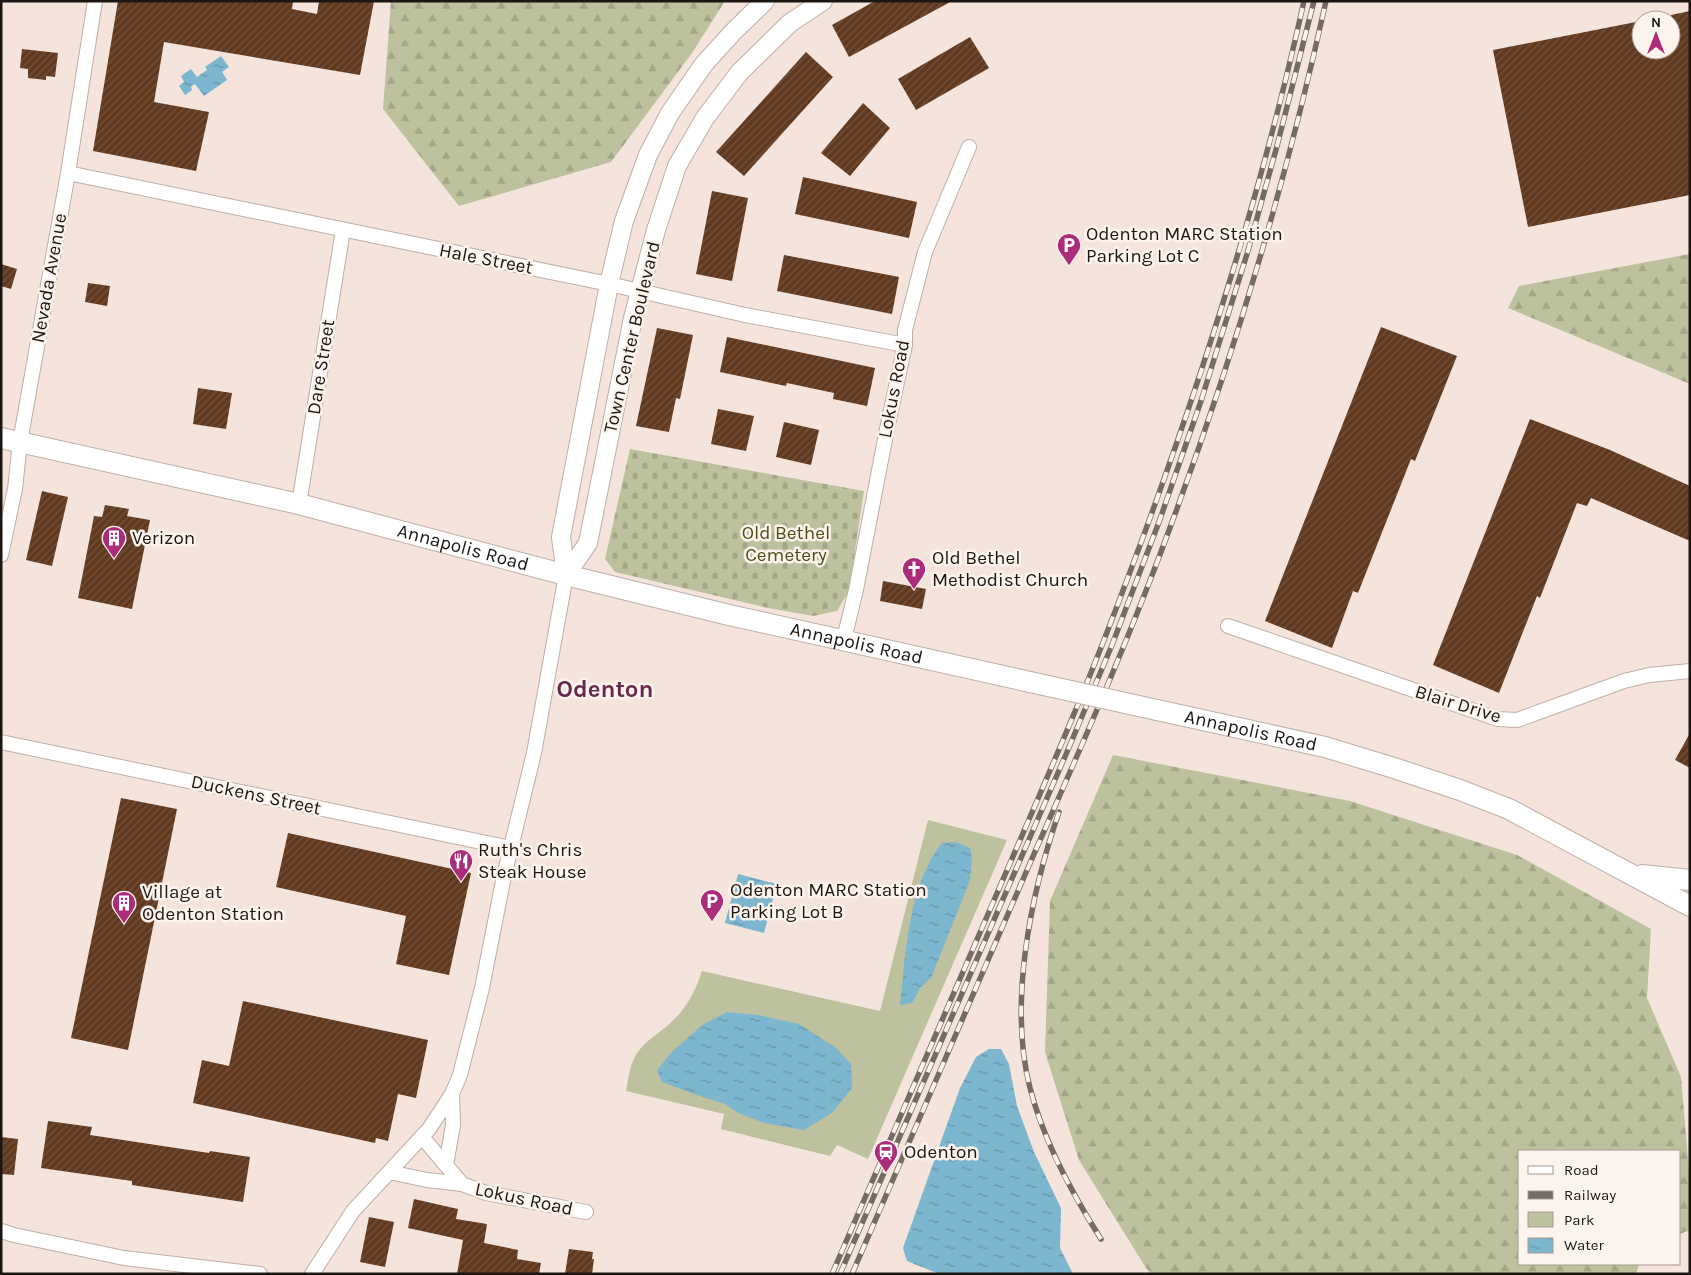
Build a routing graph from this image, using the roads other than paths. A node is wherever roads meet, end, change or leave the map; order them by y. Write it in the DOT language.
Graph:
graph roads {
  1 [pos="95,1"];
  2 [pos="765,1"];
  3 [pos="824,1"];
  4 [pos="968,146"];
  5 [pos="68,173"];
  6 [pos="343,230"];
  7 [pos="609,284"];
  8 [pos="639,291"];
  9 [pos="905,345"];
  10 [pos="10,440"];
  11 [pos="300,504"];
  12 [pos="1,555"];
  13 [pos="566,575"];
  14 [pos="1228,626"];
  15 [pos="844,639"];
  16 [pos="1690,671"];
  17 [pos="1,742"];
  18 [pos="510,848"];
  19 [pos="1629,874"];
  20 [pos="1690,880"];
  21 [pos="1690,906"];
  22 [pos="452,1094"];
  23 [pos="422,1137"];
  24 [pos="446,1165"];
  25 [pos="388,1172"];
  26 [pos="462,1184"];
  27 [pos="586,1212"];
  28 [pos="1,1231"];
  29 [pos="260,1274"];
  30 [pos="312,1274"];
  1 -- 5 [label="street, Nevada Avenue"];
  2 -- 7 [label="street, Town Center Boulevard"];
  3 -- 8 [label="street, Town Center Boulevard"];
  4 -- 9 [label="street, Lokus Road"];
  5 -- 6 [label="street, Hale Street"];
  5 -- 10 [label="street, Nevada Avenue"];
  6 -- 7 [label="street, Hale Street"];
  6 -- 11 [label="street, Dare Street"];
  7 -- 8 [label="street, Hale Street"];
  7 -- 13 [label="street, Town Center Boulevard"];
  8 -- 9 [label="street, Hale Street"];
  8 -- 13 [label="street, Town Center Boulevard"];
  9 -- 15 [label="street, Lokus Road"];
  10 -- 11 [label="main road, Annapolis Road"];
  10 -- 12 [label="street, Nevada Avenue"];
  11 -- 13 [label="main road, Annapolis Road"];
  13 -- 15 [label="main road, Annapolis Road"];
  13 -- 18 [label="street, Town Center Boulevard"];
  14 -- 16 [label="street, Blair Drive"];
  15 -- 19 [label="main road, Annapolis Road, bridge"];
  17 -- 18 [label="street, Duckens Street"];
  18 -- 22 [label="street, Town Center Boulevard"];
  19 -- 20 [label="main road"];
  19 -- 21 [label="main road, Annapolis Road"];
  22 -- 23 [label="street, Town Center Boulevard"];
  22 -- 24 [label="street"];
  23 -- 24 [label="street, Lokus Road"];
  23 -- 25 [label="street, Town Center Boulevard"];
  24 -- 26 [label="street, Lokus Road"];
  25 -- 26 [label="street, Lokus Road"];
  25 -- 30 [label="street, Town Center Boulevard"];
  26 -- 27 [label="street, Lokus Road"];
  28 -- 29 [label="street"];
}
